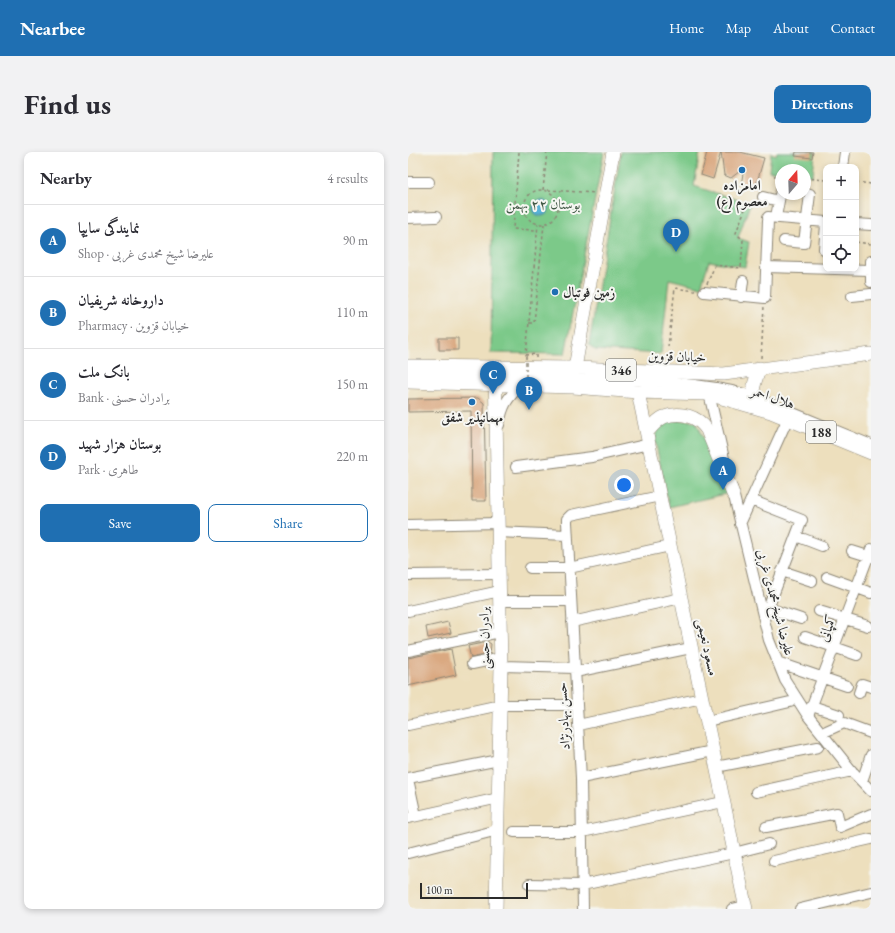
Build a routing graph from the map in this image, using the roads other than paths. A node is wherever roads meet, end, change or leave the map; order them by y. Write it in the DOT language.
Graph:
graph roads {
  1 [pos="613,152"];
  2 [pos="845,152"];
  3 [pos="843,164"];
  4 [pos="408,182"];
  5 [pos="430,182"];
  6 [pos="763,197"];
  7 [pos="810,200"];
  8 [pos="779,201"];
  9 [pos="436,217"];
  10 [pos="408,218"];
  11 [pos="771,218"];
  12 [pos="807,220"];
  13 [pos="823,222"];
  14 [pos="859,224"];
  15 [pos="871,225"];
  16 [pos="784,241"];
  17 [pos="871,266"];
  18 [pos="766,267"];
  19 [pos="742,281"];
  20 [pos="871,282"];
  21 [pos="704,292"];
  22 [pos="871,294"];
  23 [pos="741,296"];
  24 [pos="852,296"];
  25 [pos="871,354"];
  26 [pos="408,366"];
  27 [pos="575,368"];
  28 [pos="760,368"];
  29 [pos="408,373"];
  30 [pos="706,373"];
  31 [pos="496,375"];
  32 [pos="408,382"];
  33 [pos="523,390"];
  34 [pos="708,390"];
  35 [pos="638,392"];
  36 [pos="756,398"];
  37 [pos="771,412"];
  38 [pos="788,418"];
  39 [pos="648,438"];
  40 [pos="871,445"];
  41 [pos="871,453"];
  42 [pos="516,467"];
  43 [pos="733,494"];
  44 [pos="660,496"];
  45 [pos="751,500"];
  46 [pos="408,524"];
  47 [pos="740,524"];
  48 [pos="499,529"];
  49 [pos="567,535"];
  50 [pos="796,536"];
  51 [pos="670,546"];
  52 [pos="822,546"];
  53 [pos="852,551"];
  54 [pos="870,554"];
  55 [pos="530,568"];
  56 [pos="569,568"];
  57 [pos="782,571"];
  58 [pos="499,574"];
  59 [pos="408,575"];
  60 [pos="827,577"];
  61 [pos="812,581"];
  62 [pos="856,588"];
  63 [pos="871,593"];
  64 [pos="500,597"];
  65 [pos="681,598"];
  66 [pos="571,601"];
  67 [pos="768,608"];
  68 [pos="819,611"];
  69 [pos="408,612"];
  70 [pos="764,619"];
  71 [pos="801,619"];
  72 [pos="845,619"];
  73 [pos="572,622"];
  74 [pos="868,626"];
  75 [pos="500,632"];
  76 [pos="805,637"];
  77 [pos="834,647"];
  78 [pos="691,648"];
  79 [pos="408,651"];
  80 [pos="857,655"];
  81 [pos="777,662"];
  82 [pos="502,663"];
  83 [pos="472,664"];
  84 [pos="575,670"];
  85 [pos="823,678"];
  86 [pos="847,686"];
  87 [pos="871,687"];
  88 [pos="859,693"];
  89 [pos="702,698"];
  90 [pos="790,702"];
  91 [pos="502,705"];
  92 [pos="577,705"];
  93 [pos="812,706"];
  94 [pos="839,715"];
  95 [pos="808,716"];
  96 [pos="707,721"];
  97 [pos="408,725"];
  98 [pos="578,725"];
  99 [pos="871,732"];
  100 [pos="822,733"];
  101 [pos="818,747"];
  102 [pos="713,751"];
  103 [pos="871,756"];
  104 [pos="499,760"];
  105 [pos="716,767"];
  106 [pos="852,771"];
  107 [pos="581,778"];
  108 [pos="408,779"];
  109 [pos="862,780"];
  110 [pos="871,791"];
  111 [pos="756,792"];
  112 [pos="499,798"];
  113 [pos="723,802"];
  114 [pos="871,814"];
  115 [pos="412,817"];
  116 [pos="766,827"];
  117 [pos="498,830"];
  118 [pos="514,832"];
  119 [pos="582,832"];
  120 [pos="871,839"];
  121 [pos="768,844"];
  122 [pos="734,853"];
  123 [pos="408,854"];
  124 [pos="774,861"];
  125 [pos="529,884"];
  126 [pos="582,885"];
  127 [pos="871,892"];
  128 [pos="745,908"];
  129 [pos="496,909"];
  130 [pos="500,909"];
  131 [pos="583,909"];
  132 [pos="732,909"];
  133 [pos="800,909"];
  1 -- 27 [label="main road"];
  2 -- 3 [label="street"];
  4 -- 5 [label="street"];
  6 -- 8 [label="street"];
  7 -- 12 [label="street"];
  8 -- 11 [label="street"];
  9 -- 10 [label="street"];
  11 -- 12 [label="street"];
  11 -- 18 [label="street"];
  12 -- 13 [label="street"];
  12 -- 16 [label="street"];
  14 -- 15 [label="street"];
  17 -- 18 [label="street"];
  17 -- 20 [label="street"];
  18 -- 23 [label="street"];
  19 -- 23 [label="street"];
  21 -- 23 [label="street"];
  22 -- 24 [label="street"];
  25 -- 28 [label="main road, خیابان قزوین / 346"];
  26 -- 31 [label="main road, خیابان قزوین / 346"];
  27 -- 30 [label="main road, خیابان قزوین / 346"];
  27 -- 31 [label="main road, خیابان قزوین / 346"];
  28 -- 30 [label="main road, خیابان قزوین / 346"];
  28 -- 36 [label="main road"];
  29 -- 31 [label="street"];
  30 -- 34 [label="street, علیرضا شیخ محمدی غربی"];
  31 -- 32 [label="main road, خیابان قزوین / 346"];
  31 -- 33 [label="main road, خیابان قزوین / 346"];
  31 -- 34 [label="street"];
  31 -- 48 [label="main road, برادران حسنی"];
  33 -- 35 [label="main road, خیابان قزوین / 346"];
  33 -- 48 [label="street"];
  34 -- 35 [label="main road, خیابان قزوین / 346"];
  34 -- 36 [label="street"];
  34 -- 37 [label="main road, هلال احمر / 188"];
  34 -- 43 [label="street, علیرضا شیخ محمدی غربی"];
  35 -- 39 [label="main road, مسعود نعیمی"];
  36 -- 37 [label="main road, 188"];
  36 -- 40 [label="street"];
  37 -- 38 [label="main road, هلال احمر / 188"];
  38 -- 41 [label="main road, هلال احمر / 188"];
  38 -- 45 [label="street"];
  39 -- 42 [label="street"];
  39 -- 43 [label="main road"];
  39 -- 44 [label="main road, مسعود نعیمی"];
  43 -- 47 [label="street, علیرضا شیخ محمدی غربی"];
  44 -- 49 [label="street, حسن بهادرنژاد"];
  44 -- 51 [label="main road, مسعود نعیمی"];
  45 -- 47 [label="street"];
  45 -- 50 [label="street"];
  46 -- 48 [label="street"];
  47 -- 70 [label="street, علیرضا شیخ محمدی غربی"];
  48 -- 49 [label="street"];
  48 -- 58 [label="main road, برادران حسنی"];
  48 -- 64 [label="street"];
  49 -- 56 [label="street, حسن بهادرنژاد"];
  50 -- 52 [label="street"];
  50 -- 57 [label="street"];
  51 -- 56 [label="street"];
  51 -- 65 [label="main road, مسعود نعیمی"];
  53 -- 54 [label="street"];
  54 -- 62 [label="street, کمپانی"];
  55 -- 56 [label="street"];
  56 -- 66 [label="street, حسن بهادرنژاد"];
  57 -- 61 [label="street"];
  57 -- 67 [label="street"];
  58 -- 59 [label="street"];
  58 -- 64 [label="main road, برادران حسنی"];
  60 -- 62 [label="street"];
  62 -- 63 [label="street"];
  62 -- 72 [label="street, کمپانی"];
  64 -- 66 [label="street"];
  64 -- 69 [label="street"];
  64 -- 75 [label="main road, برادران حسنی"];
  64 -- 82 [label="street"];
  65 -- 73 [label="street"];
  65 -- 78 [label="main road, مسعود نعیمی"];
  66 -- 73 [label="street, حسن بهادرنژاد"];
  67 -- 70 [label="street"];
  67 -- 71 [label="street"];
  68 -- 72 [label="street"];
  70 -- 81 [label="street, علیرضا شیخ محمدی غربی"];
  72 -- 74 [label="street"];
  72 -- 77 [label="street, کمپانی"];
  73 -- 84 [label="street, حسن بهادرنژاد"];
  75 -- 79 [label="street"];
  75 -- 82 [label="main road, برادران حسنی"];
  76 -- 77 [label="street"];
  77 -- 80 [label="street"];
  77 -- 85 [label="street, کمپانی"];
  78 -- 84 [label="street"];
  78 -- 89 [label="main road, مسعود نعیمی"];
  81 -- 85 [label="street"];
  81 -- 95 [label="street, علیرضا شیخ محمدی غربی"];
  82 -- 83 [label="street"];
  82 -- 84 [label="street"];
  82 -- 91 [label="main road, برادران حسنی"];
  84 -- 92 [label="street, حسن بهادرنژاد"];
  85 -- 86 [label="street"];
  85 -- 93 [label="street, کمپانی"];
  87 -- 88 [label="street"];
  89 -- 96 [label="main road, مسعود نعیمی"];
  89 -- 98 [label="street"];
  90 -- 96 [label="street"];
  91 -- 92 [label="street"];
  91 -- 97 [label="street"];
  91 -- 104 [label="main road, برادران حسنی"];
  91 -- 130 [label="street"];
  92 -- 98 [label="street, حسن بهادرنژاد"];
  93 -- 94 [label="street"];
  93 -- 95 [label="street, کمپانی"];
  95 -- 100 [label="street, علیرضا شیخ محمدی غربی"];
  96 -- 102 [label="main road, مسعود نعیمی"];
  98 -- 107 [label="street, حسن بهادرنژاد"];
  99 -- 100 [label="street"];
  100 -- 106 [label="street, علیرضا شیخ محمدی غربی"];
  101 -- 105 [label="street"];
  102 -- 105 [label="main road, مسعود نعیمی"];
  102 -- 107 [label="street"];
  103 -- 109 [label="street"];
  104 -- 108 [label="street"];
  104 -- 112 [label="main road, برادران حسنی"];
  105 -- 113 [label="main road, مسعود نعیمی"];
  106 -- 109 [label="street, علیرضا شیخ محمدی غربی"];
  106 -- 111 [label="street"];
  107 -- 119 [label="street, حسن بهادرنژاد"];
  108 -- 115 [label="street"];
  109 -- 110 [label="street, علیرضا شیخ محمدی غربی"];
  112 -- 115 [label="street"];
  112 -- 117 [label="main road, برادران حسنی"];
  113 -- 119 [label="street"];
  113 -- 122 [label="main road, مسعود نعیمی"];
  114 -- 116 [label="street"];
  117 -- 123 [label="street"];
  117 -- 129 [label="main road, برادران حسنی"];
  118 -- 119 [label="street"];
  119 -- 126 [label="street, حسن بهادرنژاد"];
  120 -- 124 [label="street"];
  121 -- 122 [label="street"];
  122 -- 126 [label="street"];
  122 -- 128 [label="main road, مسعود نعیمی"];
  125 -- 126 [label="street"];
  126 -- 131 [label="street, حسن بهادرنژاد"];
  127 -- 133 [label="street"];
  128 -- 132 [label="street"];
}
